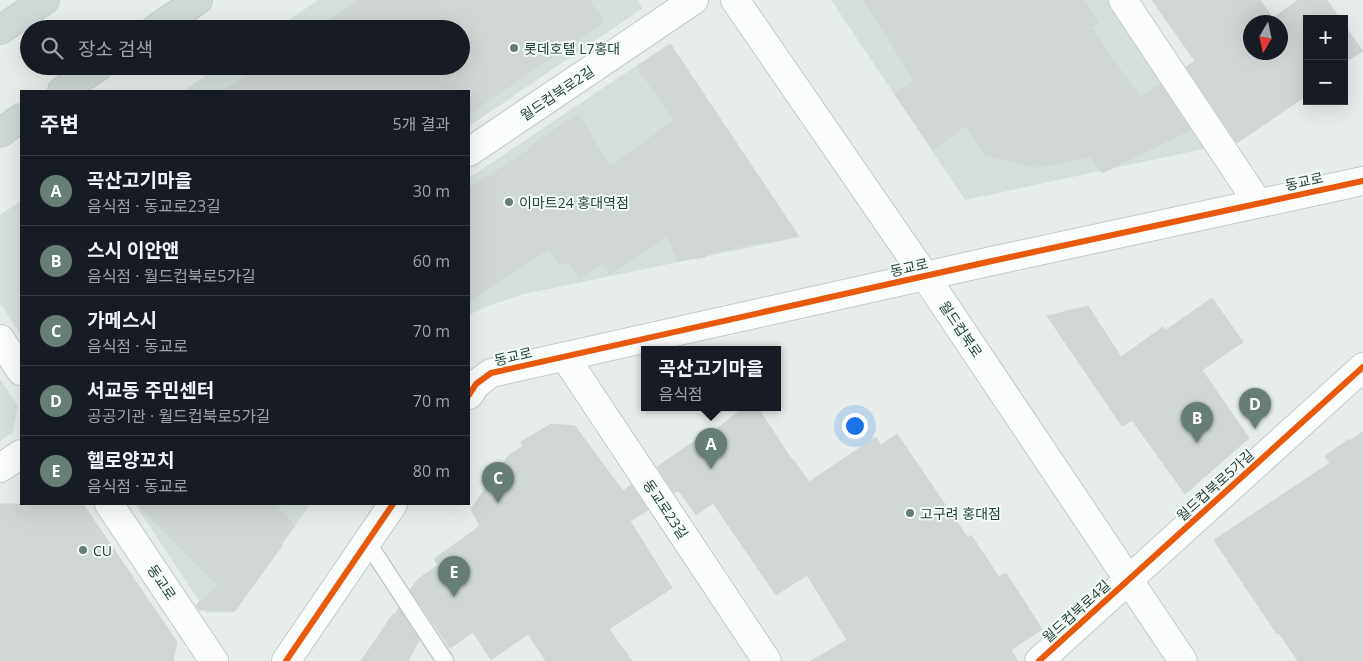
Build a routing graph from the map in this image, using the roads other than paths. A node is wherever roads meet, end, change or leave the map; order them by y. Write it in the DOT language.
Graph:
graph roads {
  1 [pos="45,0"];
  2 [pos="198,0"];
  3 [pos="694,0"];
  4 [pos="735,0"];
  5 [pos="1123,0"];
  6 [pos="168,20"];
  7 [pos="0,30"];
  8 [pos="86,75"];
  9 [pos="63,90"];
  10 [pos="20,119"];
  11 [pos="0,132"];
  12 [pos="470,151"];
  13 [pos="1363,181"];
  14 [pos="1258,203"];
  15 [pos="925,276"];
  16 [pos="0,339"];
  17 [pos="565,357"];
  18 [pos="1363,367"];
  19 [pos="20,369"];
  20 [pos="470,393"];
  21 [pos="20,455"];
  22 [pos="0,468"];
  23 [pos="111,505"];
  24 [pos="392,505"];
  25 [pos="367,542"];
  26 [pos="1129,580"];
  27 [pos="292,658"];
  28 [pos="214,661"];
  29 [pos="445,661"];
  30 [pos="767,661"];
  31 [pos="1039,661"];
  32 [pos="1183,661"];
  1 -- 7 [label="main road"];
  2 -- 6 [label="main road"];
  3 -- 12 [label="street, 월드컵북로2길"];
  4 -- 15 [label="street, 월드컵북로"];
  5 -- 14 [label="street"];
  8 -- 9 [label="main road"];
  10 -- 11 [label="main road"];
  13 -- 14 [label="street, 동교로"];
  14 -- 15 [label="street, 동교로"];
  15 -- 17 [label="street, 동교로"];
  15 -- 26 [label="street, 월드컵북로"];
  16 -- 19 [label="street"];
  17 -- 20 [label="street, 동교로"];
  17 -- 30 [label="street, 동교로23길"];
  18 -- 26 [label="street, 월드컵북로5가길"];
  21 -- 22 [label="street"];
  23 -- 28 [label="street, 동교로"];
  24 -- 25 [label="street"];
  25 -- 27 [label="street"];
  25 -- 29 [label="lane"];
  26 -- 31 [label="street, 월드컵북로4길"];
  26 -- 32 [label="street, 월드컵북로"];
}
